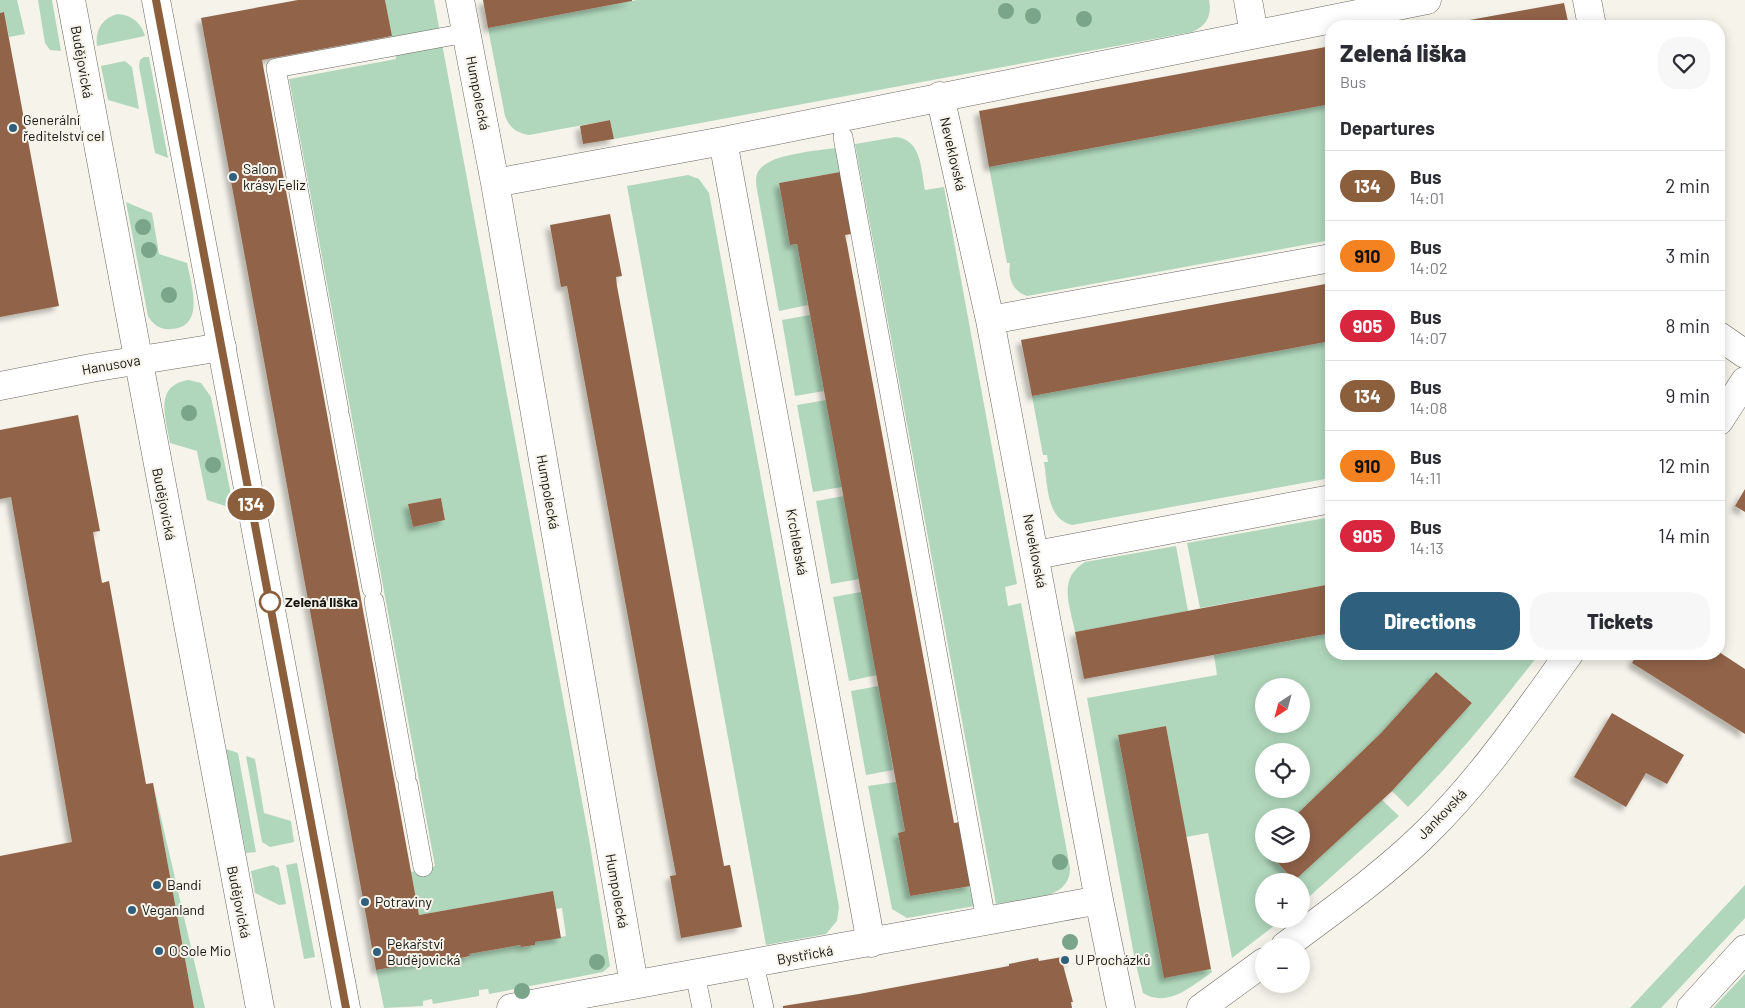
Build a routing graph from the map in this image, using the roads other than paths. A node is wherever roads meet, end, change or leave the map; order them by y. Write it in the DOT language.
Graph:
graph roads {
  1 [pos="71,0"];
  2 [pos="156,0"];
  3 [pos="460,0"];
  4 [pos="1248,0"];
  5 [pos="1427,0"];
  6 [pos="1587,0"];
  7 [pos="1325,20"];
  8 [pos="1325,20"];
  9 [pos="1591,20"];
  10 [pos="466,33"];
  11 [pos="1254,34"];
  12 [pos="940,96"];
  13 [pos="843,137"];
  14 [pos="723,141"];
  15 [pos="495,183"];
  16 [pos="1325,259"];
  17 [pos="990,320"];
  18 [pos="1725,340"];
  19 [pos="222,347"];
  20 [pos="1745,354"];
  21 [pos="137,360"];
  22 [pos="1745,381"];
  23 [pos="0,386"];
  24 [pos="1725,412"];
  25 [pos="1325,500"];
  26 [pos="1036,555"];
  27 [pos="1565,660"];
  28 [pos="422,867"];
  29 [pos="1099,900"];
  30 [pos="984,909"];
  31 [pos="1296,938"];
  32 [pos="871,944"];
  33 [pos="1745,949"];
  34 [pos="754,964"];
  35 [pos="1255,969"];
  36 [pos="695,974"];
  37 [pos="634,984"];
  38 [pos="260,1008"];
  39 [pos="346,1008"];
  40 [pos="511,1008"];
  41 [pos="702,1008"];
  42 [pos="764,1008"];
  43 [pos="1121,1008"];
  44 [pos="1202,1008"];
  45 [pos="1691,1008"];
  1 -- 21 [label="street, Budějovická"];
  2 -- 19 [label="street"];
  3 -- 10 [label="street, Humpolecká"];
  4 -- 11 [label="street"];
  5 -- 7 [label="street"];
  6 -- 9 [label="street"];
  8 -- 11 [label="street"];
  10 -- 15 [label="street, Humpolecká"];
  10 -- 28 [label="lane"];
  11 -- 12 [label="street"];
  12 -- 14 [label="street"];
  12 -- 17 [label="street, Neveklovská"];
  13 -- 30 [label="lane"];
  14 -- 15 [label="street"];
  14 -- 32 [label="street, Krchlebská"];
  15 -- 37 [label="street, Humpolecká"];
  16 -- 17 [label="street"];
  17 -- 26 [label="street, Neveklovská"];
  18 -- 20 [label="street"];
  19 -- 21 [label="street, Hanusova"];
  19 -- 39 [label="street"];
  21 -- 23 [label="street, Hanusova"];
  21 -- 38 [label="street, Budějovická"];
  22 -- 24 [label="street"];
  25 -- 26 [label="street"];
  26 -- 29 [label="street, Neveklovská"];
  27 -- 31 [label="street, Jankovská"];
  29 -- 32 [label="street, Bystřická"];
  29 -- 43 [label="street, Neveklovská"];
  32 -- 34 [label="street, Bystřická"];
  33 -- 45 [label="street"];
  34 -- 36 [label="street, Bystřická"];
  34 -- 42 [label="lane"];
  35 -- 44 [label="street"];
  36 -- 37 [label="street, Bystřická"];
  36 -- 41 [label="lane"];
  37 -- 40 [label="street, Bystřická"];
}
